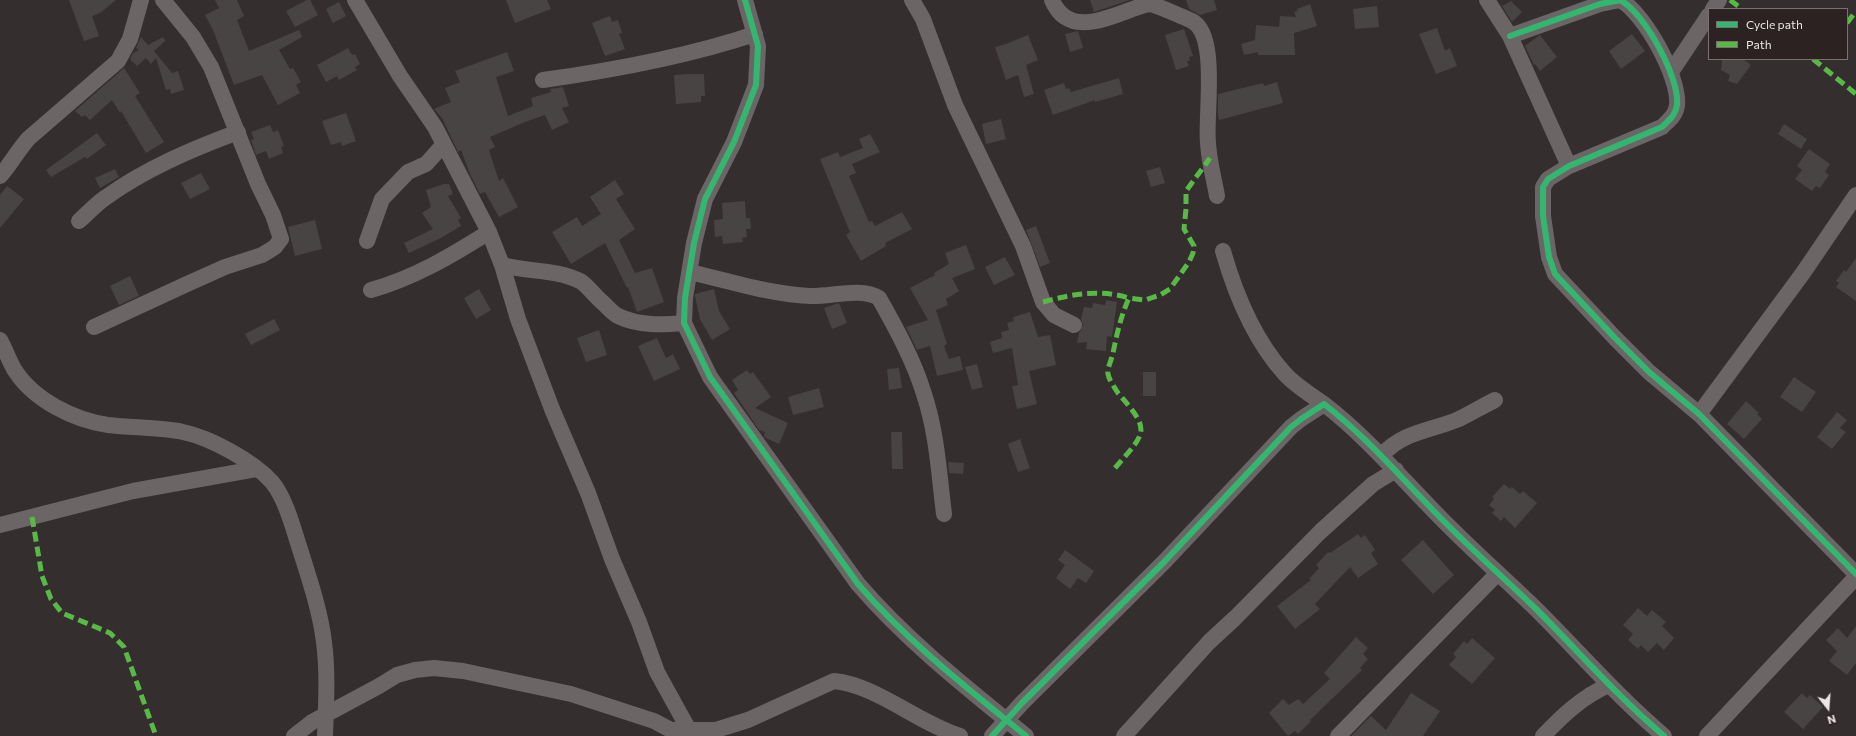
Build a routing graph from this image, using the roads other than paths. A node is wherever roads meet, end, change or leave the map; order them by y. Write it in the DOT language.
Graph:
graph roads {
  1 [pos="141,0"];
  2 [pos="163,0"];
  3 [pos="355,0"];
  4 [pos="745,0"];
  5 [pos="912,0"];
  6 [pos="1052,0"];
  7 [pos="1487,0"];
  8 [pos="1720,0"];
  9 [pos="1714,8"];
  10 [pos="1708,16"];
  11 [pos="755,34"];
  12 [pos="1510,36"];
  13 [pos="1671,72"];
  14 [pos="543,80"];
  15 [pos="238,132"];
  16 [pos="444,144"];
  17 [pos="1569,166"];
  18 [pos="0,176"];
  19 [pos="1856,195"];
  20 [pos="1217,196"];
  21 [pos="80,220"];
  22 [pos="489,232"];
  23 [pos="367,241"];
  24 [pos="1223,251"];
  25 [pos="502,265"];
  26 [pos="690,272"];
  27 [pos="371,290"];
  28 [pos="684,323"];
  29 [pos="1074,325"];
  30 [pos="94,327"];
  31 [pos="0,340"];
  32 [pos="1495,400"];
  33 [pos="1324,404"];
  34 [pos="1698,414"];
  35 [pos="1382,455"];
  36 [pos="256,468"];
  37 [pos="1396,470"];
  38 [pos="944,514"];
  39 [pos="0,525"];
  40 [pos="1498,573"];
  41 [pos="1856,575"];
  42 [pos="1609,685"];
  43 [pos="326,715"];
  44 [pos="1006,720"];
  45 [pos="679,732"];
  46 [pos="294,736"];
  47 [pos="325,736"];
  48 [pos="960,736"];
  49 [pos="992,736"];
  50 [pos="1026,736"];
  51 [pos="1124,736"];
  52 [pos="1338,736"];
  53 [pos="1543,736"];
  54 [pos="1664,736"];
  55 [pos="1707,736"];
  1 -- 18 [label="street"];
  2 -- 15 [label="street"];
  3 -- 16 [label="street"];
  4 -- 11 [label="street"];
  5 -- 29 [label="street"];
  6 -- 20 [label="street"];
  7 -- 12 [label="street"];
  8 -- 9 [label="street"];
  10 -- 13 [label="street"];
  11 -- 14 [label="street"];
  11 -- 26 [label="street"];
  12 -- 13 [label="street"];
  12 -- 17 [label="street"];
  13 -- 17 [label="street"];
  15 -- 21 [label="street"];
  15 -- 30 [label="street"];
  16 -- 22 [label="street"];
  16 -- 23 [label="street"];
  17 -- 34 [label="street"];
  19 -- 34 [label="street"];
  22 -- 25 [label="street"];
  22 -- 27 [label="street"];
  24 -- 33 [label="street"];
  25 -- 28 [label="street"];
  25 -- 45 [label="street"];
  26 -- 28 [label="street"];
  26 -- 38 [label="street"];
  28 -- 44 [label="street"];
  31 -- 36 [label="street"];
  32 -- 35 [label="street"];
  33 -- 35 [label="street"];
  33 -- 44 [label="street"];
  34 -- 41 [label="street"];
  35 -- 37 [label="street"];
  36 -- 39 [label="street"];
  36 -- 43 [label="street"];
  37 -- 40 [label="street"];
  37 -- 51 [label="street"];
  40 -- 42 [label="street"];
  40 -- 52 [label="street"];
  41 -- 55 [label="street"];
  42 -- 53 [label="street"];
  42 -- 54 [label="street"];
  43 -- 45 [label="street"];
  43 -- 46 [label="street"];
  43 -- 47 [label="street"];
  44 -- 49 [label="street"];
  44 -- 50 [label="street"];
  45 -- 48 [label="street"];
}
